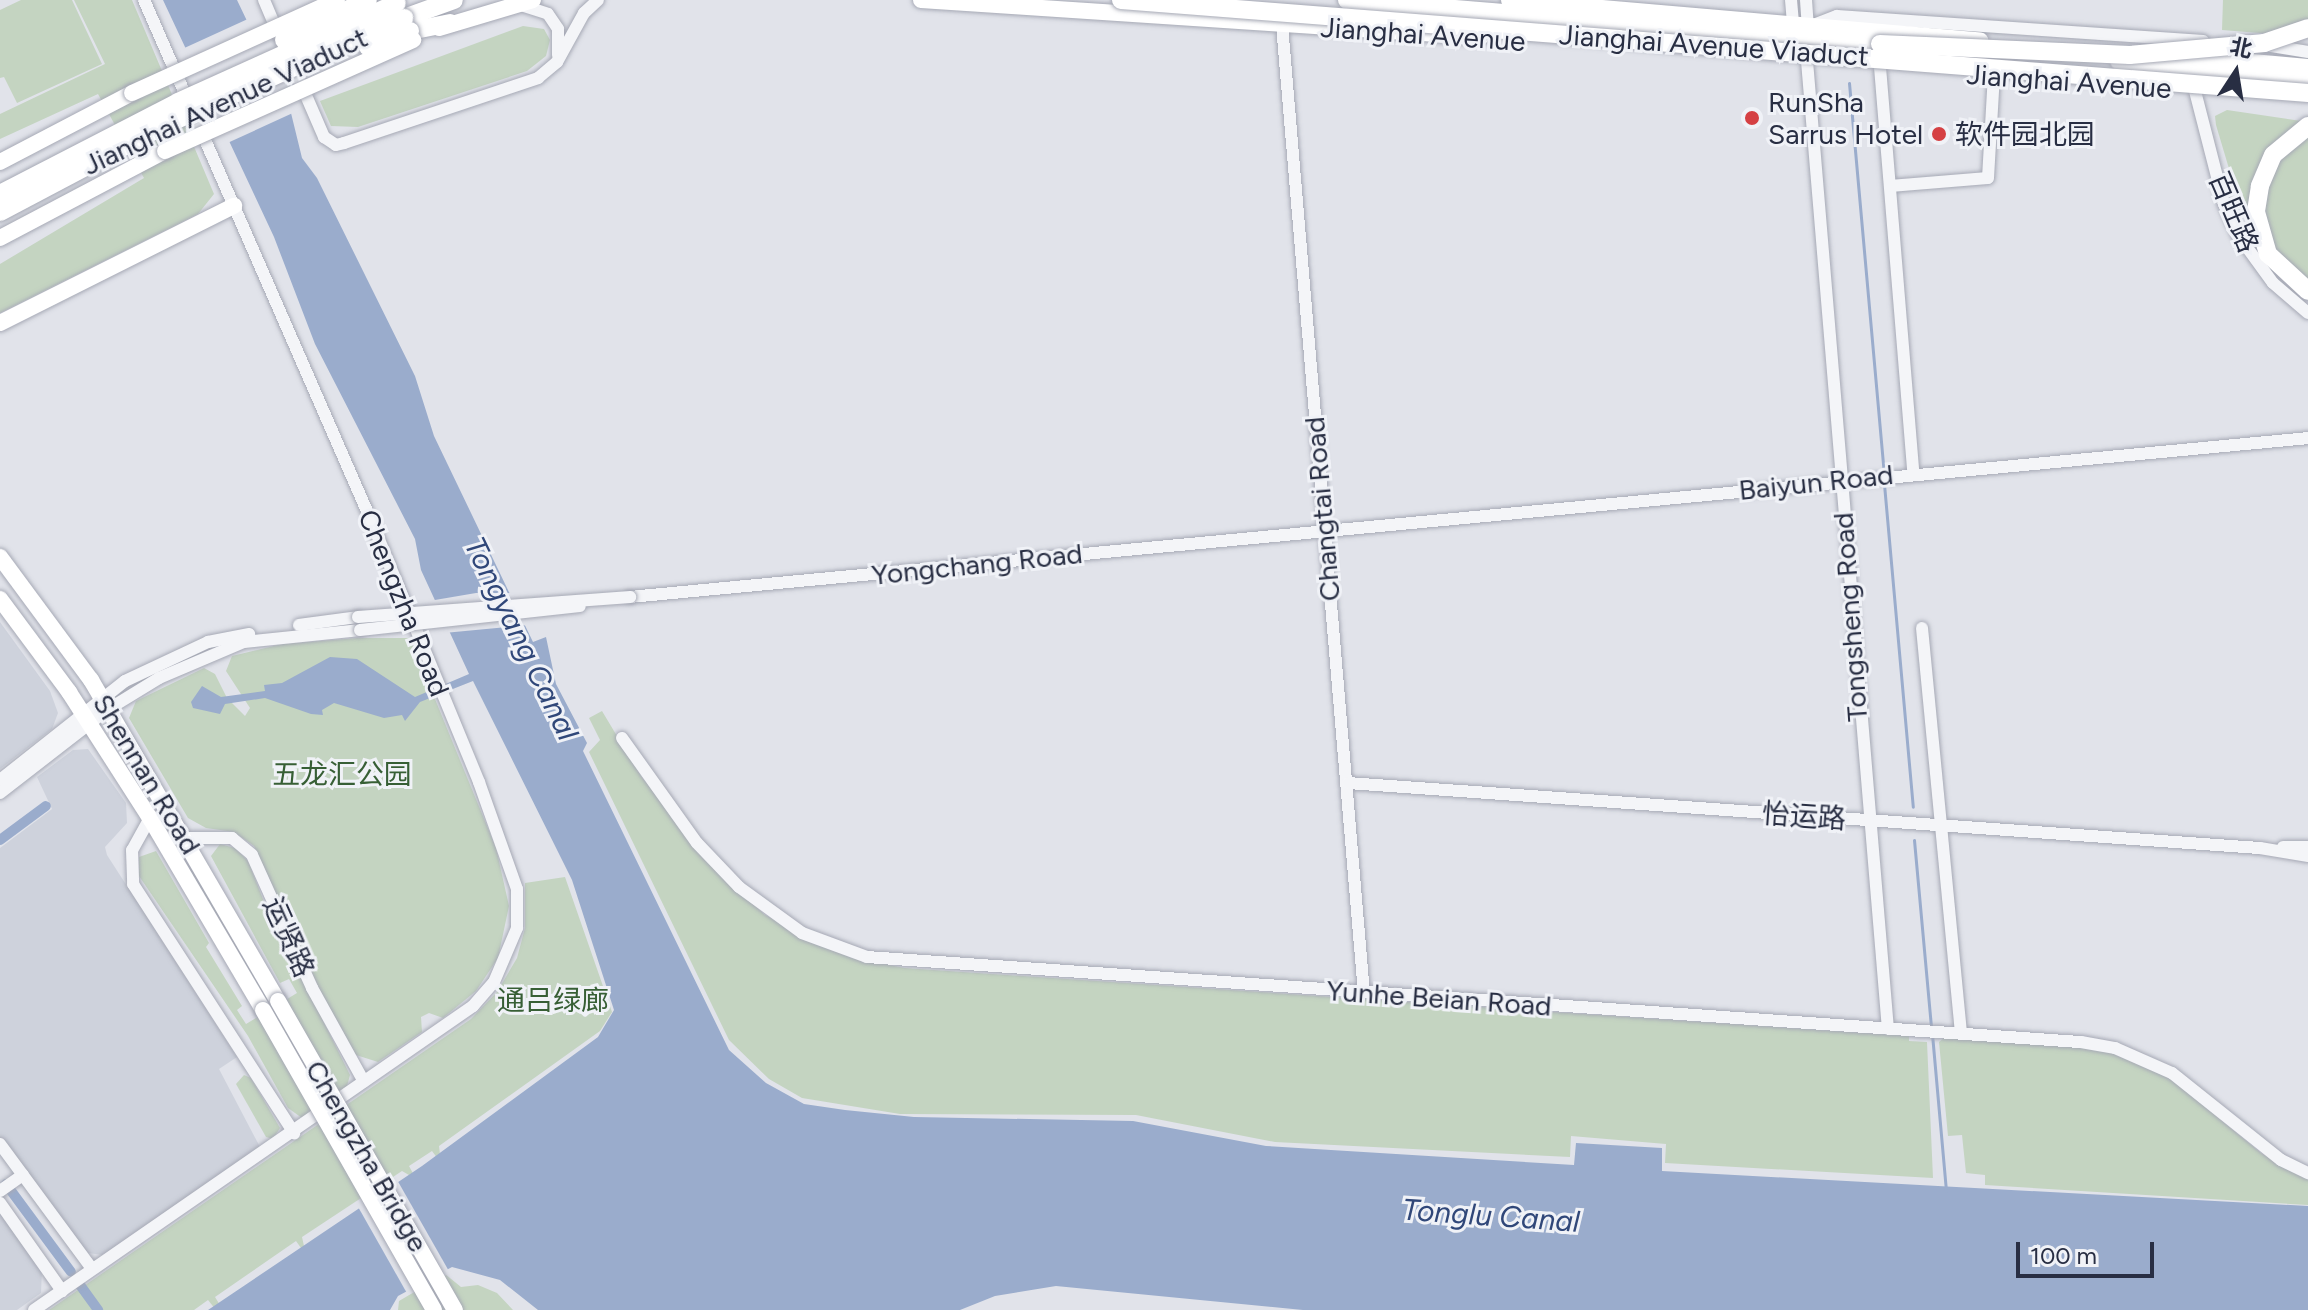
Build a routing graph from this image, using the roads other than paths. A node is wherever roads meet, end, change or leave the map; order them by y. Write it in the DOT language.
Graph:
graph roads {
  1 [pos="144,0"];
  2 [pos="264,0"];
  3 [pos="337,0"];
  4 [pos="368,0"];
  5 [pos="454,0"];
  6 [pos="533,0"];
  7 [pos="598,0"];
  8 [pos="921,0"];
  9 [pos="1121,0"];
  10 [pos="1277,0"];
  11 [pos="1287,0"];
  12 [pos="1347,0"];
  13 [pos="1509,0"];
  14 [pos="1791,0"];
  15 [pos="1806,0"];
  16 [pos="512,4"];
  17 [pos="405,18"];
  18 [pos="450,23"];
  19 [pos="1282,25"];
  20 [pos="1801,26"];
  21 [pos="2308,28"];
  22 [pos="1880,44"];
  23 [pos="2308,52"];
  24 [pos="1807,61"];
  25 [pos="557,62"];
  26 [pos="1880,67"];
  27 [pos="2308,67"];
  28 [pos="1994,75"];
  29 [pos="2308,77"];
  30 [pos="2195,91"];
  31 [pos="2308,93"];
  32 [pos="2308,102"];
  33 [pos="2308,126"];
  34 [pos="0,162"];
  35 [pos="1890,186"];
  36 [pos="25,188"];
  37 [pos="0,194"];
  38 [pos="234,206"];
  39 [pos="0,212"];
  40 [pos="0,238"];
  41 [pos="2308,291"];
  42 [pos="2308,313"];
  43 [pos="0,323"];
  44 [pos="2308,438"];
  45 [pos="1913,472"];
  46 [pos="1840,479"];
  47 [pos="1324,530"];
  48 [pos="0,557"];
  49 [pos="0,599"];
  50 [pos="1922,628"];
  51 [pos="104,705"];
  52 [pos="86,719"];
  53 [pos="622,738"];
  54 [pos="0,780"];
  55 [pos="1348,783"];
  56 [pos="0,793"];
  57 [pos="150,818"];
  58 [pos="1866,821"];
  59 [pos="1941,825"];
  60 [pos="186,838"];
  61 [pos="2308,847"];
  62 [pos="2260,848"];
  63 [pos="2308,856"];
  64 [pos="1364,993"];
  65 [pos="278,1001"];
  66 [pos="263,1010"];
  67 [pos="1888,1029"];
  68 [pos="1956,1033"];
  69 [pos="364,1082"];
  70 [pos="294,1133"];
  71 [pos="0,1144"];
  72 [pos="2308,1173"];
  73 [pos="23,1175"];
  74 [pos="0,1191"];
  75 [pos="0,1203"];
  76 [pos="92,1269"];
  77 [pos="62,1291"];
  78 [pos="34,1310"];
  79 [pos="434,1310"];
  80 [pos="455,1310"];
  1 -- 38 [label="street, Chengzha Road"];
  2 -- 25 [label="street"];
  3 -- 34 [label="main road, bridge"];
  4 -- 36 [label="highway, bridge"];
  5 -- 17 [label="highway, Jianghai Avenue Viaduct"];
  6 -- 16 [label="main road"];
  7 -- 25 [label="street"];
  8 -- 19 [label="main road, Jianghai Avenue"];
  9 -- 31 [label="highway, Jianghai Avenue Viaduct, bridge"];
  10 -- 19 [label="main road, Changtai Road"];
  11 -- 19 [label="main road, Changtai Road"];
  12 -- 22 [label="highway, Jianghai Avenue Viaduct"];
  13 -- 20 [label="main road, Jianghai Avenue"];
  14 -- 20 [label="street"];
  15 -- 20 [label="street"];
  16 -- 18 [label="main road"];
  16 -- 25 [label="street"];
  17 -- 18 [label="highway"];
  17 -- 36 [label="highway, Jianghai Avenue Viaduct, bridge"];
  17 -- 36 [label="highway, bridge"];
  17 -- 40 [label="main road, bridge"];
  19 -- 24 [label="main road, Jianghai Avenue"];
  19 -- 47 [label="street, Changtai Road"];
  20 -- 23 [label="street"];
  20 -- 27 [label="main road, Jianghai Avenue"];
  21 -- 22 [label="highway, bridge"];
  22 -- 29 [label="highway, Jianghai Avenue Viaduct, bridge"];
  24 -- 26 [label="main road, Jianghai Avenue"];
  24 -- 46 [label="street, Tongsheng Road"];
  26 -- 28 [label="main road, Jianghai Avenue"];
  26 -- 35 [label="street"];
  28 -- 30 [label="main road, Jianghai Avenue"];
  28 -- 35 [label="street"];
  30 -- 32 [label="main road, Jianghai Avenue"];
  30 -- 42 [label="street, 百旺路"];
  33 -- 41 [label="highway"];
  35 -- 45 [label="street"];
  36 -- 37 [label="highway, Jianghai Avenue Viaduct, bridge"];
  36 -- 39 [label="highway, Jianghai Avenue Viaduct, bridge"];
  38 -- 43 [label="main road"];
  38 -- 69 [label="street, Chengzha Road"];
  44 -- 45 [label="street, Baiyun Road"];
  45 -- 46 [label="street, Baiyun Road"];
  46 -- 47 [label="street, Baiyun Road"];
  46 -- 58 [label="street, Tongsheng Road"];
  47 -- 51 [label="street, Yongchang Road, bridge"];
  47 -- 55 [label="street, Changtai Road"];
  48 -- 51 [label="main road, Shennan Road"];
  49 -- 52 [label="main road, Shennan Road"];
  50 -- 59 [label="street"];
  51 -- 52 [label="street, Yongchang Road"];
  51 -- 60 [label="main road, Shennan Road"];
  52 -- 54 [label="street, Yongchang Road"];
  52 -- 56 [label="street, Yongchang Road"];
  52 -- 57 [label="main road, Shennan Road"];
  53 -- 64 [label="street, Yunhe Beian Road"];
  55 -- 58 [label="street, 怡运路"];
  55 -- 64 [label="street, Changtai Road"];
  57 -- 66 [label="main road, Shennan Road"];
  57 -- 70 [label="street"];
  58 -- 59 [label="street, 怡运路"];
  58 -- 67 [label="street, Tongsheng Road"];
  59 -- 62 [label="street, 怡运路"];
  59 -- 68 [label="street"];
  60 -- 65 [label="main road, Shennan Road"];
  60 -- 69 [label="street, 运贤路"];
  61 -- 62 [label="street, 怡运路"];
  62 -- 63 [label="street, 怡运路"];
  64 -- 67 [label="street, Yunhe Beian Road"];
  65 -- 80 [label="main road, Chengzha Bridge, bridge"];
  66 -- 79 [label="main road, Chengzha Bridge, bridge"];
  67 -- 68 [label="street, Yunhe Beian Road"];
  68 -- 72 [label="street, Yunhe Beian Road"];
  69 -- 70 [label="street, Chengzha Road"];
  70 -- 76 [label="street, Chengzha Road"];
  71 -- 73 [label="street"];
  73 -- 74 [label="street"];
  73 -- 76 [label="street"];
  75 -- 77 [label="street"];
  76 -- 77 [label="street, Chengzha Road"];
  77 -- 78 [label="street, Chengzha Road"];
}
